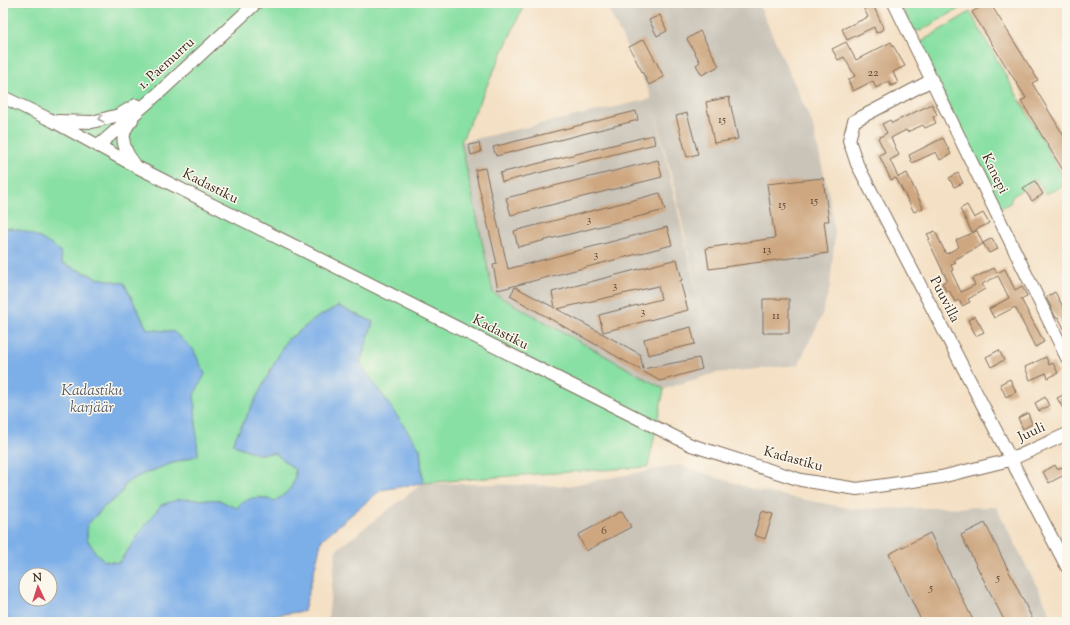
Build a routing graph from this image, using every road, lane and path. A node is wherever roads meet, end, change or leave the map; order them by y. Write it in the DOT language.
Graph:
graph roads {
  1 [pos="256,3"];
  2 [pos="894,3"];
  3 [pos="932,80"];
  4 [pos="161,91"];
  5 [pos="3,97"];
  6 [pos="53,121"];
  7 [pos="98,146"];
  8 [pos="137,167"];
  9 [pos="1067,358"];
  10 [pos="1067,434"];
  11 [pos="1010,460"];
  12 [pos="1062,544"];
  13 [pos="1067,567"];
  1 -- 4 [label="street, 1. Paemurru"];
  2 -- 3 [label="street, Kanepi"];
  3 -- 9 [label="street, Kanepi"];
  3 -- 11 [label="street, Puuvilla"];
  4 -- 6 [label="street, one-way"];
  4 -- 7 [label="street, 1. Paemurru"];
  4 -- 8 [label="street"];
  5 -- 6 [label="street, Kadastiku"];
  6 -- 7 [label="street, Kadastiku"];
  7 -- 8 [label="street, Kadastiku"];
  8 -- 11 [label="street, Kadastiku"];
  10 -- 11 [label="street, Juuli"];
  11 -- 12 [label="street, Puuvilla"];
  12 -- 13 [label="street, Puuvilla"];
}
